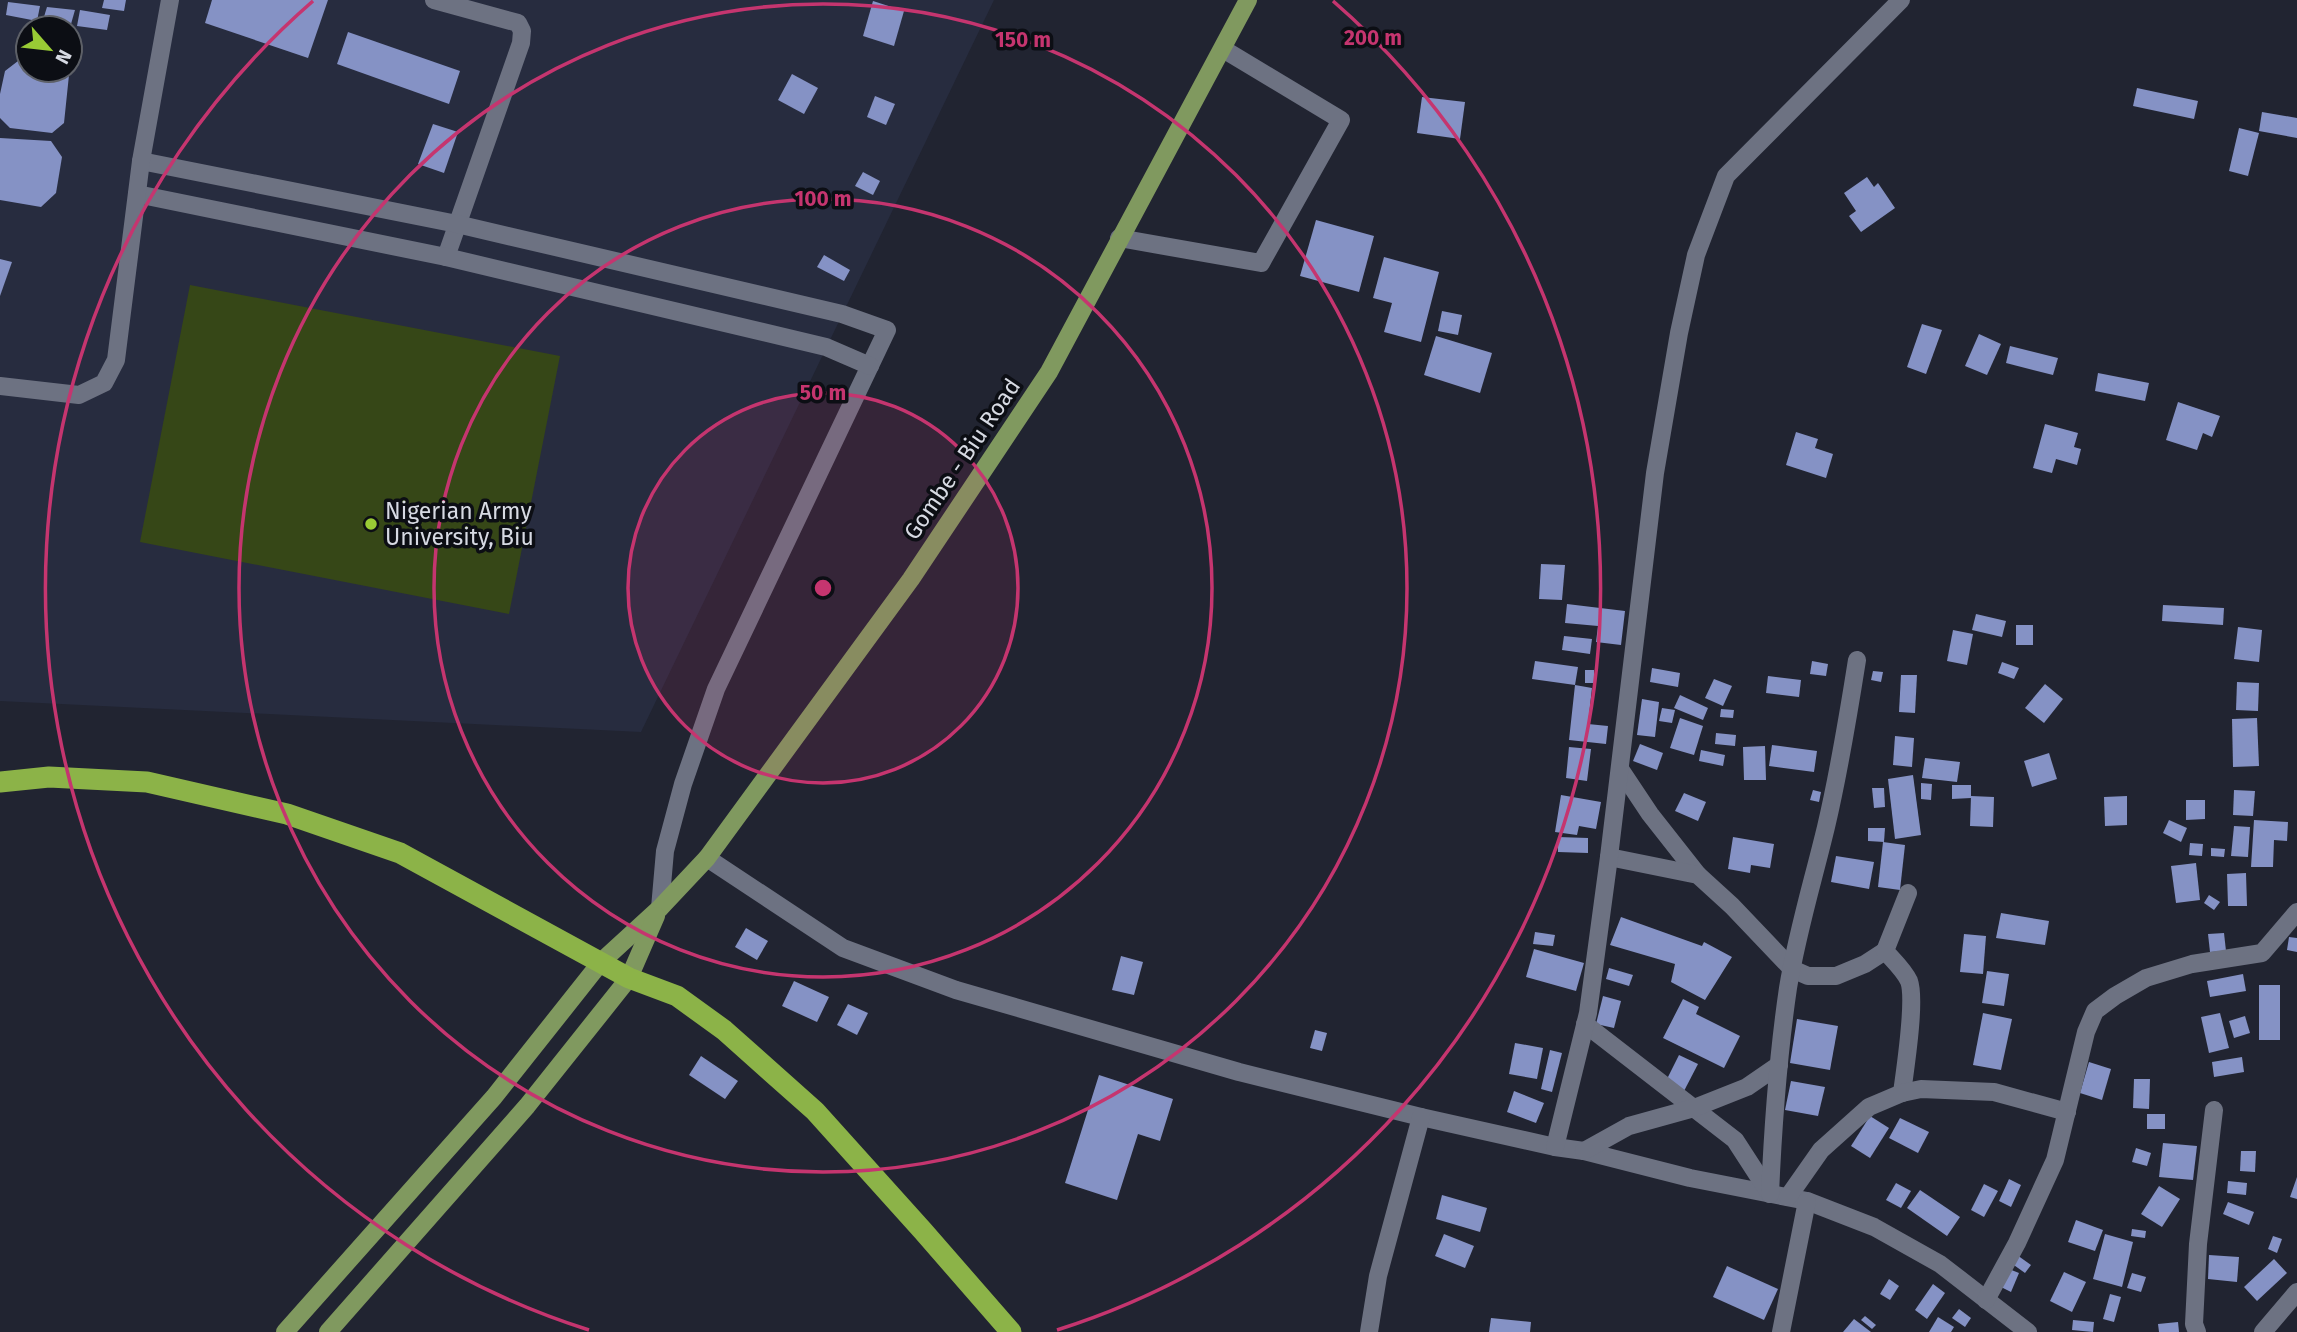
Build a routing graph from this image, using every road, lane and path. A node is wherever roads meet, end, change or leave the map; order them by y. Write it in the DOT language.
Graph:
graph roads {
  1 [pos="170,0"];
  2 [pos="434,0"];
  3 [pos="1248,0"];
  4 [pos="1901,0"];
  5 [pos="1223,49"];
  6 [pos="141,161"];
  7 [pos="137,194"];
  8 [pos="457,223"];
  9 [pos="1119,238"];
  10 [pos="446,257"];
  11 [pos="870,366"];
  12 [pos="0,386"];
  13 [pos="1857,660"];
  14 [pos="1620,769"];
  15 [pos="0,782"];
  16 [pos="1609,857"];
  17 [pos="707,858"];
  18 [pos="1698,875"];
  19 [pos="1908,893"];
  20 [pos="660,908"];
  21 [pos="2297,912"];
  22 [pos="1885,951"];
  23 [pos="601,962"];
  24 [pos="1792,969"];
  25 [pos="629,978"];
  26 [pos="1585,1024"];
  27 [pos="1779,1065"];
  28 [pos="1902,1093"];
  29 [pos="1695,1108"];
  30 [pos="2214,1110"];
  31 [pos="2067,1112"];
  32 [pos="1421,1117"];
  33 [pos="1555,1147"];
  34 [pos="1584,1151"];
  35 [pos="1770,1194"];
  36 [pos="1788,1197"];
  37 [pos="1807,1201"];
  38 [pos="2297,1292"];
  39 [pos="1986,1300"];
  40 [pos="285,1332"];
  41 [pos="328,1332"];
  42 [pos="1010,1332"];
  43 [pos="1369,1332"];
  44 [pos="1780,1332"];
  45 [pos="2028,1332"];
  46 [pos="2197,1332"];
  47 [pos="2263,1332"];
  1 -- 6 [label="street"];
  2 -- 8 [label="street"];
  3 -- 5 [label="main road, Gombe - Biu Road"];
  4 -- 14 [label="street"];
  5 -- 9 [label="main road, Gombe - Biu Road"];
  5 -- 9 [label="street"];
  6 -- 7 [label="street"];
  6 -- 8 [label="street"];
  7 -- 10 [label="street"];
  7 -- 12 [label="street"];
  8 -- 10 [label="street"];
  8 -- 11 [label="street"];
  9 -- 17 [label="main road, Gombe - Biu Road"];
  10 -- 11 [label="street"];
  11 -- 20 [label="street"];
  13 -- 24 [label="street"];
  14 -- 16 [label="street"];
  14 -- 18 [label="street"];
  15 -- 23 [label="highway"];
  16 -- 18 [label="street"];
  16 -- 26 [label="street"];
  17 -- 20 [label="main road, Gombe - Biu Road"];
  17 -- 32 [label="street"];
  18 -- 24 [label="street"];
  19 -- 22 [label="street"];
  20 -- 23 [label="main road, Gombe - Biu Road"];
  20 -- 25 [label="main road, Gombe - Biu Road"];
  21 -- 31 [label="street"];
  22 -- 24 [label="street"];
  22 -- 28 [label="street"];
  23 -- 25 [label="highway"];
  23 -- 40 [label="main road, Gombe - Biu Road"];
  24 -- 27 [label="street"];
  25 -- 41 [label="main road, Gombe - Biu Road"];
  25 -- 42 [label="highway"];
  26 -- 29 [label="street"];
  26 -- 33 [label="street"];
  27 -- 29 [label="street"];
  27 -- 35 [label="street"];
  28 -- 31 [label="street"];
  28 -- 36 [label="street"];
  29 -- 34 [label="street"];
  29 -- 35 [label="street"];
  30 -- 46 [label="street"];
  31 -- 39 [label="street"];
  32 -- 33 [label="street"];
  32 -- 43 [label="street"];
  33 -- 34 [label="street"];
  34 -- 35 [label="street"];
  35 -- 36 [label="street"];
  36 -- 37 [label="street"];
  37 -- 39 [label="street"];
  37 -- 44 [label="street"];
  38 -- 47 [label="street"];
  39 -- 45 [label="street"];
}
